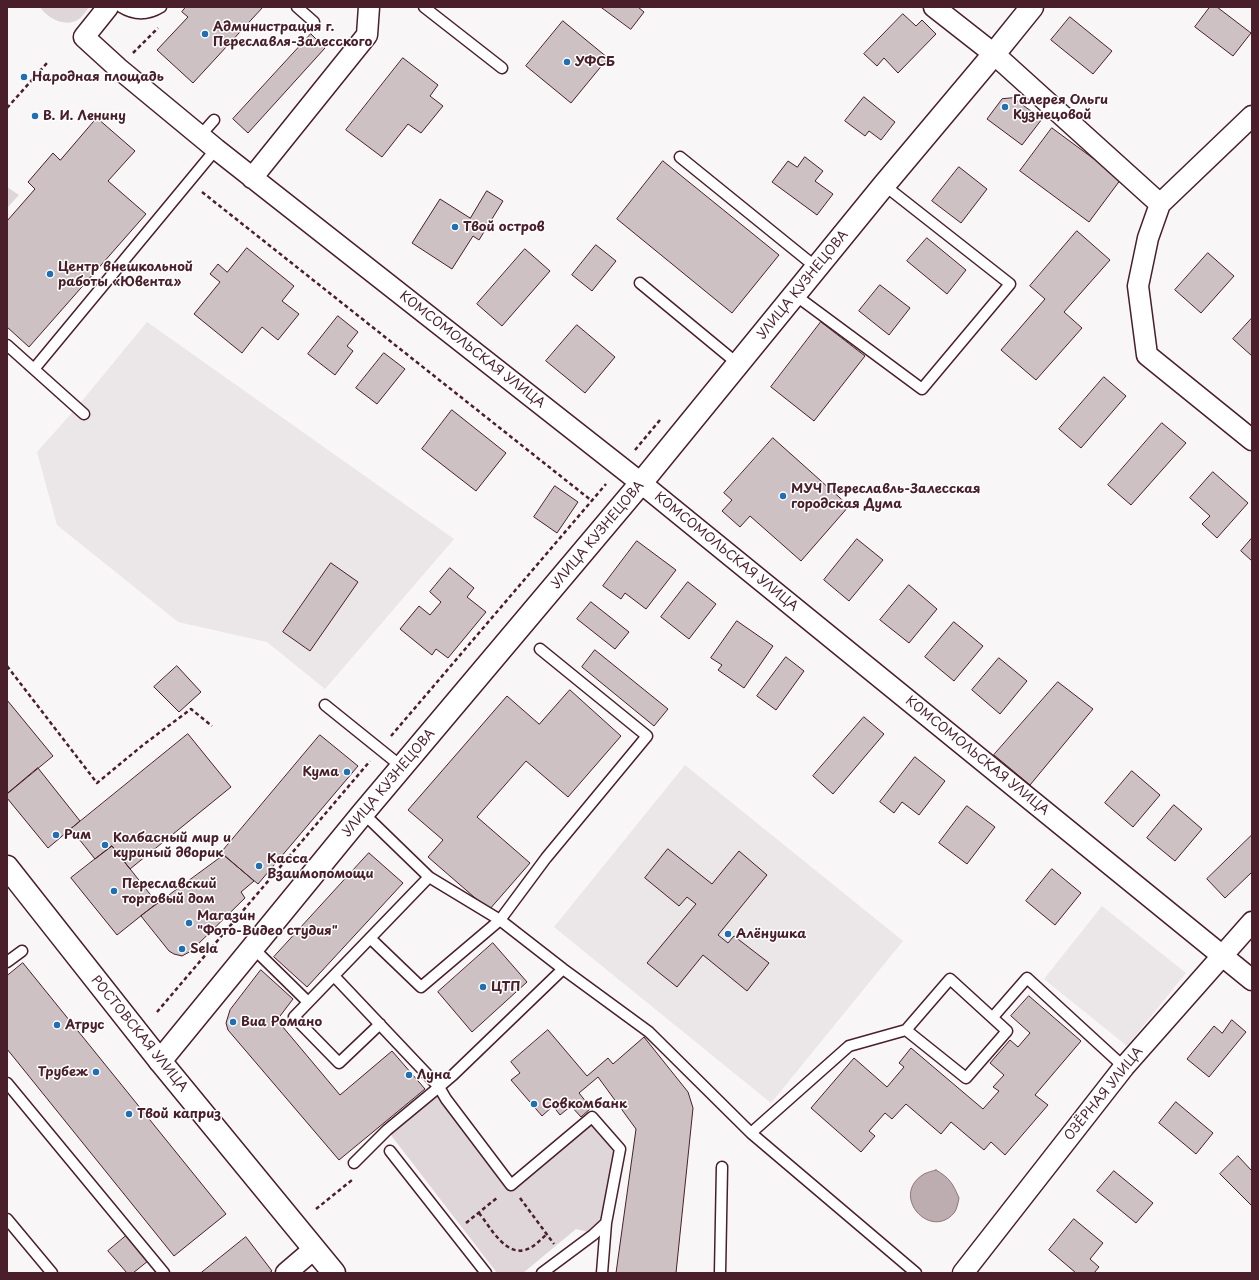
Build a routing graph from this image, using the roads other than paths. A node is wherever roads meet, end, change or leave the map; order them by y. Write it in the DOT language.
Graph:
graph roads {
  1 [pos="108,7"];
  2 [pos="121,7"];
  3 [pos="162,7"];
  4 [pos="297,7"];
  5 [pos="369,7"];
  6 [pos="424,7"];
  7 [pos="934,7"];
  8 [pos="1032,7"];
  9 [pos="314,22"];
  10 [pos="994,54"];
  11 [pos="502,68"];
  12 [pos="1252,116"];
  13 [pos="214,120"];
  14 [pos="200,136"];
  15 [pos="216,149"];
  16 [pos="680,157"];
  17 [pos="252,178"];
  18 [pos="884,185"];
  19 [pos="1160,204"];
  20 [pos="817,268"];
  21 [pos="640,284"];
  22 [pos="795,294"];
  23 [pos="7,345"];
  24 [pos="738,364"];
  25 [pos="34,369"];
  26 [pos="84,414"];
  27 [pos="1252,440"];
  28 [pos="642,483"];
  29 [pos="540,649"];
  30 [pos="325,705"];
  31 [pos="402,767"];
  32 [pos="363,813"];
  33 [pos="7,867"];
  34 [pos="429,877"];
  35 [pos="500,920"];
  36 [pos="1252,922"];
  37 [pos="370,938"];
  38 [pos="253,948"];
  39 [pos="22,951"];
  40 [pos="1223,956"];
  41 [pos="7,962"];
  42 [pos="563,969"];
  43 [pos="334,976"];
  44 [pos="1252,980"];
  45 [pos="308,1002"];
  46 [pos="993,1017"];
  47 [pos="380,1024"];
  48 [pos="906,1030"];
  49 [pos="160,1061"];
  50 [pos="1124,1067"];
  51 [pos="7,1083"];
  52 [pos="439,1087"];
  53 [pos="751,1133"];
  54 [pos="390,1150"];
  55 [pos="354,1163"];
  56 [pos="722,1167"];
  57 [pos="7,1219"];
  58 [pos="606,1223"];
  59 [pos="314,1249"];
  60 [pos="483,1272"];
  61 [pos="52,1273"];
  62 [pos="164,1273"];
  63 [pos="286,1273"];
  64 [pos="334,1273"];
  65 [pos="542,1273"];
  66 [pos="602,1273"];
  67 [pos="720,1273"];
  68 [pos="916,1273"];
  69 [pos="963,1273"];
  1 -- 14 [label="street, КОМСОМОЛЬСКАЯ УЛИЦА"];
  2 -- 3 [label="lane"];
  4 -- 9 [label="lane"];
  5 -- 17 [label="street"];
  6 -- 11 [label="lane"];
  7 -- 10 [label="street"];
  8 -- 10 [label="street, УЛИЦА КУЗНЕЦОВА"];
  10 -- 18 [label="street, УЛИЦА КУЗНЕЦОВА"];
  10 -- 19 [label="street"];
  12 -- 19 [label="street"];
  13 -- 14 [label="lane"];
  14 -- 15 [label="street, КОМСОМОЛЬСКАЯ УЛИЦА"];
  15 -- 17 [label="street, КОМСОМОЛЬСКАЯ УЛИЦА"];
  15 -- 25 [label="lane"];
  16 -- 20 [label="lane"];
  17 -- 28 [label="street, КОМСОМОЛЬСКАЯ УЛИЦА"];
  18 -- 20 [label="street, УЛИЦА КУЗНЕЦОВА"];
  18 -- 22 [label="lane"];
  19 -- 27 [label="street"];
  20 -- 22 [label="street, УЛИЦА КУЗНЕЦОВА"];
  21 -- 24 [label="lane"];
  22 -- 24 [label="street, УЛИЦА КУЗНЕЦОВА"];
  23 -- 25 [label="lane"];
  24 -- 28 [label="street, УЛИЦА КУЗНЕЦОВА"];
  25 -- 26 [label="lane"];
  28 -- 31 [label="street, УЛИЦА КУЗНЕЦОВА"];
  28 -- 40 [label="street, КОМСОМОЛЬСКАЯ УЛИЦА"];
  29 -- 35 [label="lane"];
  30 -- 31 [label="lane"];
  31 -- 32 [label="street, УЛИЦА КУЗНЕЦОВА"];
  32 -- 34 [label="lane"];
  32 -- 38 [label="street, УЛИЦА КУЗНЕЦОВА"];
  33 -- 49 [label="street, РОСТОВСКАЯ УЛИЦА"];
  34 -- 35 [label="lane"];
  34 -- 37 [label="lane"];
  35 -- 37 [label="lane"];
  35 -- 42 [label="lane"];
  36 -- 40 [label="street, ОЗЁРНАЯ УЛИЦА"];
  37 -- 43 [label="lane"];
  38 -- 45 [label="lane"];
  38 -- 49 [label="street, УЛИЦА КУЗНЕЦОВА"];
  39 -- 41 [label="lane"];
  40 -- 44 [label="street, КОМСОМОЛЬСКАЯ УЛИЦА"];
  40 -- 50 [label="street, ОЗЁРНАЯ УЛИЦА"];
  42 -- 52 [label="lane"];
  42 -- 53 [label="lane"];
  43 -- 45 [label="lane"];
  43 -- 47 [label="lane"];
  45 -- 47 [label="lane"];
  46 -- 48 [label="lane"];
  46 -- 48 [label="lane"];
  46 -- 50 [label="lane"];
  47 -- 52 [label="lane"];
  48 -- 53 [label="lane"];
  49 -- 59 [label="street, РОСТОВСКАЯ УЛИЦА"];
  50 -- 69 [label="street, ОЗЁРНАЯ УЛИЦА"];
  51 -- 62 [label="lane"];
  52 -- 55 [label="lane"];
  52 -- 58 [label="lane"];
  53 -- 68 [label="lane"];
  54 -- 60 [label="lane"];
  56 -- 67 [label="lane"];
  57 -- 61 [label="lane"];
  58 -- 65 [label="lane"];
  58 -- 66 [label="lane"];
  59 -- 63 [label="street"];
  59 -- 64 [label="street, РОСТОВСКАЯ УЛИЦА"];
}
